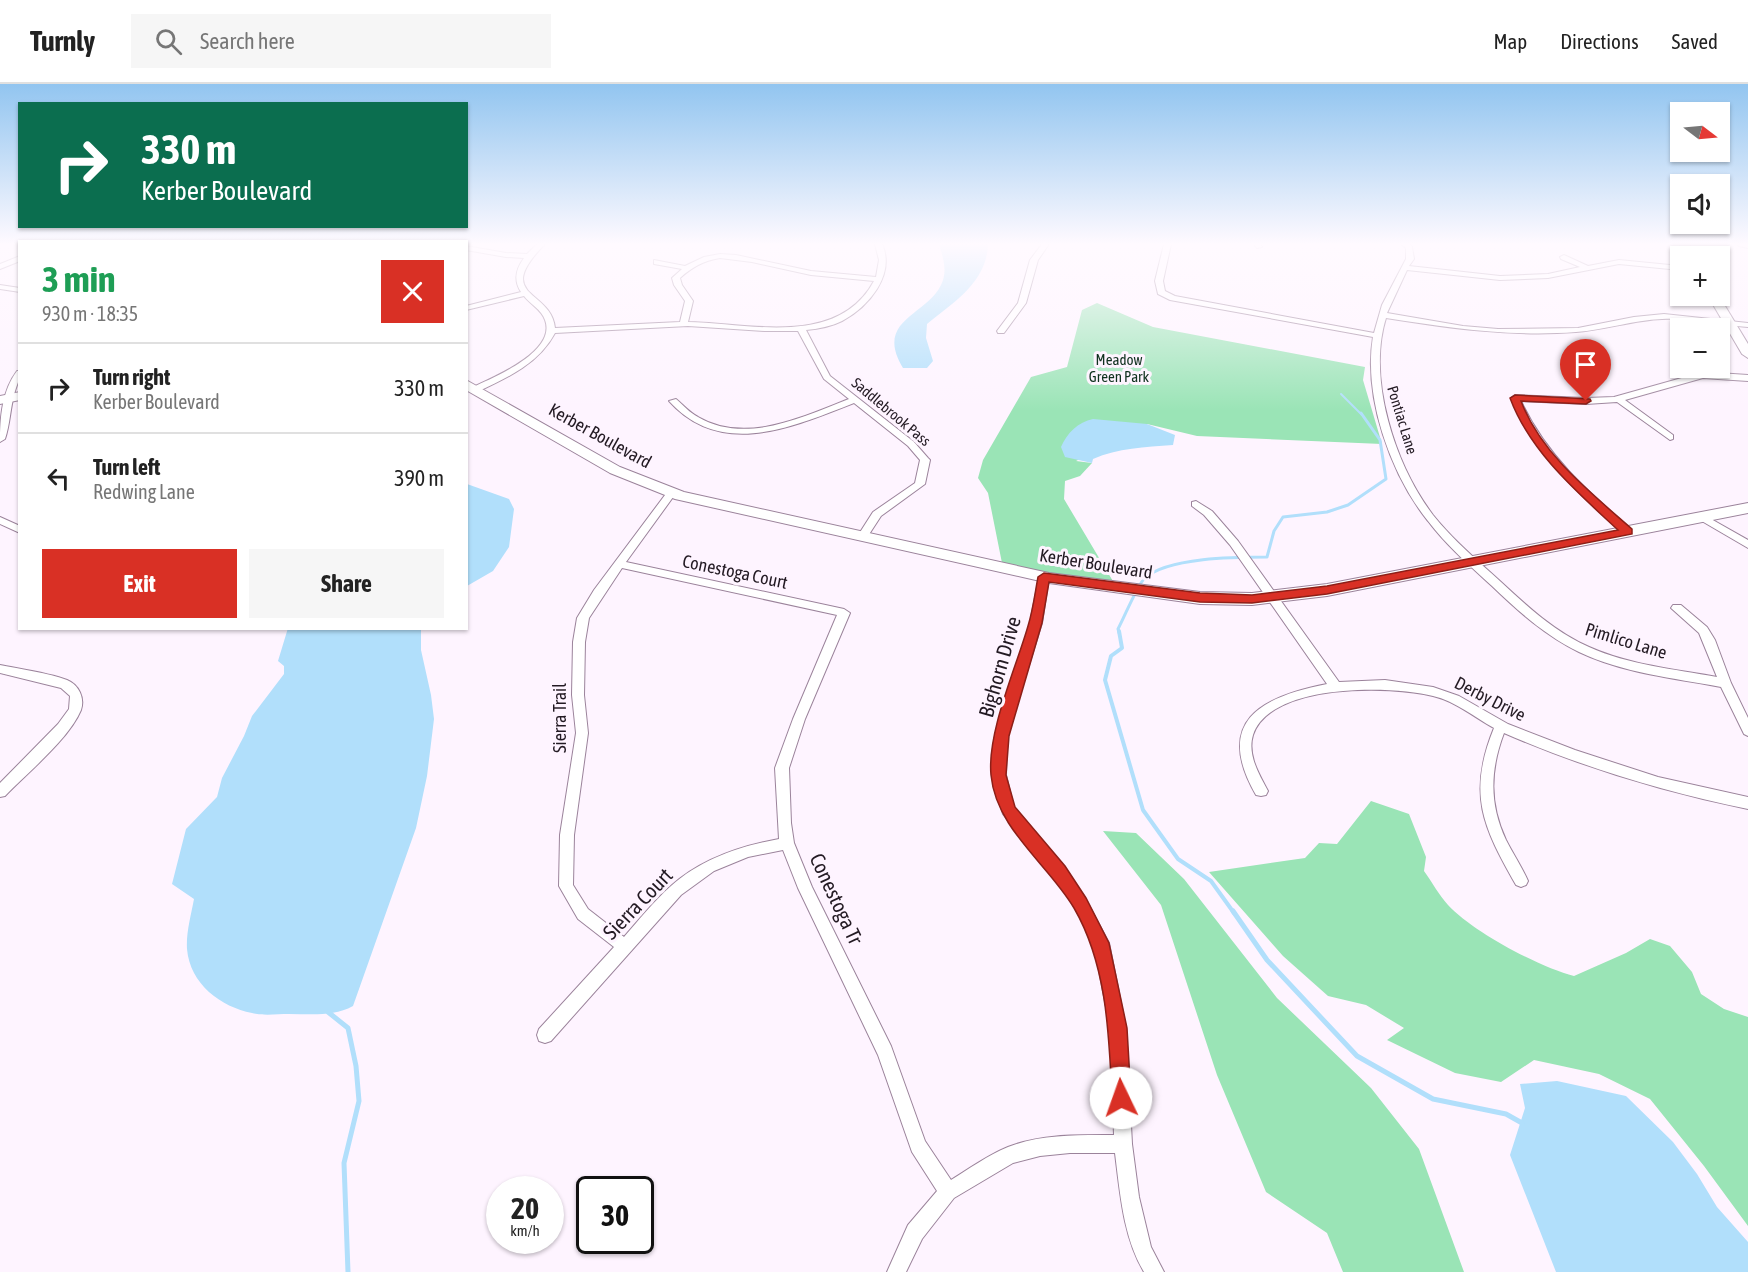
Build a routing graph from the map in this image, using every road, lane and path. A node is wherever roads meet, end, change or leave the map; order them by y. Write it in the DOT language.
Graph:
graph roads {
  1 [pos="500,299"];
  2 [pos="531,299"];
  3 [pos="688,299"];
  4 [pos="866,299"];
  5 [pos="1023,299"];
  6 [pos="1181,299"];
  7 [pos="1388,299"];
  8 [pos="468,307"];
  9 [pos="1382,315"];
  10 [pos="1686,318"];
  11 [pos="1730,322"];
  12 [pos="683,324"];
  13 [pos="1730,324"];
  14 [pos="1748,325"];
  15 [pos="801,329"];
  16 [pos="551,331"];
  17 [pos="1001,331"];
  18 [pos="1378,336"];
  19 [pos="1748,354"];
  20 [pos="18,375"];
  21 [pos="1748,378"];
  22 [pos="471,387"];
  23 [pos="10,398"];
  24 [pos="1619,399"];
  25 [pos="853,400"];
  26 [pos="673,401"];
  27 [pos="1670,437"];
  28 [pos="0,439"];
  29 [pos="671,493"];
  30 [pos="1196,504"];
  31 [pos="1748,508"];
  32 [pos="1704,518"];
  33 [pos="0,520"];
  34 [pos="18,529"];
  35 [pos="1628,532"];
  36 [pos="862,537"];
  37 [pos="1748,545"];
  38 [pos="1473,562"];
  39 [pos="618,564"];
  40 [pos="1044,577"];
  41 [pos="1272,597"];
  42 [pos="1677,608"];
  43 [pos="844,613"];
  44 [pos="0,669"];
  45 [pos="1725,682"];
  46 [pos="1336,687"];
  47 [pos="1501,725"];
  48 [pos="1748,731"];
  49 [pos="1261,791"];
  50 [pos="0,792"];
  51 [pos="1748,803"];
  52 [pos="787,843"];
  53 [pos="1521,881"];
  54 [pos="624,946"];
  55 [pos="545,1035"];
  56 [pos="1124,1144"];
  57 [pos="948,1192"];
  58 [pos="896,1272"];
  59 [pos="1155,1272"];
  1 -- 8 [label="street"];
  2 -- 16 [label="street"];
  3 -- 12 [label="street"];
  4 -- 15 [label="street"];
  5 -- 17 [label="street"];
  6 -- 18 [label="street"];
  7 -- 9 [label="street, Pontiac Lane"];
  9 -- 10 [label="street"];
  9 -- 18 [label="street, Pontiac Lane"];
  11 -- 14 [label="street"];
  12 -- 15 [label="street"];
  12 -- 16 [label="street"];
  13 -- 19 [label="street"];
  15 -- 25 [label="street, Saddlebrook Pass"];
  16 -- 22 [label="street"];
  18 -- 38 [label="street, Pontiac Lane"];
  20 -- 23 [label="street"];
  21 -- 24 [label="street"];
  22 -- 29 [label="street, Kerber Boulevard"];
  23 -- 28 [label="street"];
  24 -- 27 [label="street"];
  24 -- 35 [label="street"];
  25 -- 26 [label="street"];
  25 -- 36 [label="street, Saddlebrook Pass"];
  29 -- 36 [label="street, Kerber Boulevard"];
  29 -- 39 [label="street, Sierra Trail"];
  30 -- 41 [label="street"];
  31 -- 32 [label="street, Kerber Boulevard"];
  32 -- 35 [label="street, Kerber Boulevard"];
  32 -- 37 [label="street"];
  33 -- 34 [label="street"];
  35 -- 38 [label="street, Kerber Boulevard"];
  36 -- 40 [label="street, Kerber Boulevard"];
  38 -- 41 [label="street, Kerber Boulevard"];
  38 -- 45 [label="street, Pimlico Lane"];
  39 -- 43 [label="street, Conestoga Court"];
  39 -- 54 [label="street, Sierra Trail"];
  40 -- 41 [label="street, Kerber Boulevard"];
  40 -- 56 [label="street, Bighorn Drive"];
  41 -- 46 [label="street"];
  42 -- 45 [label="street"];
  43 -- 52 [label="street, Conestoga Tr"];
  44 -- 50 [label="street"];
  45 -- 48 [label="street"];
  46 -- 47 [label="street, Derby Drive"];
  46 -- 49 [label="street, Derby Drive"];
  47 -- 51 [label="street, Derby Drive"];
  47 -- 53 [label="street"];
  52 -- 54 [label="street, Sierra Court"];
  52 -- 57 [label="street, Conestoga Tr"];
  54 -- 55 [label="street, Sierra Court"];
  56 -- 57 [label="street"];
  56 -- 59 [label="street, Bighorn Drive"];
  57 -- 58 [label="street"];
}
